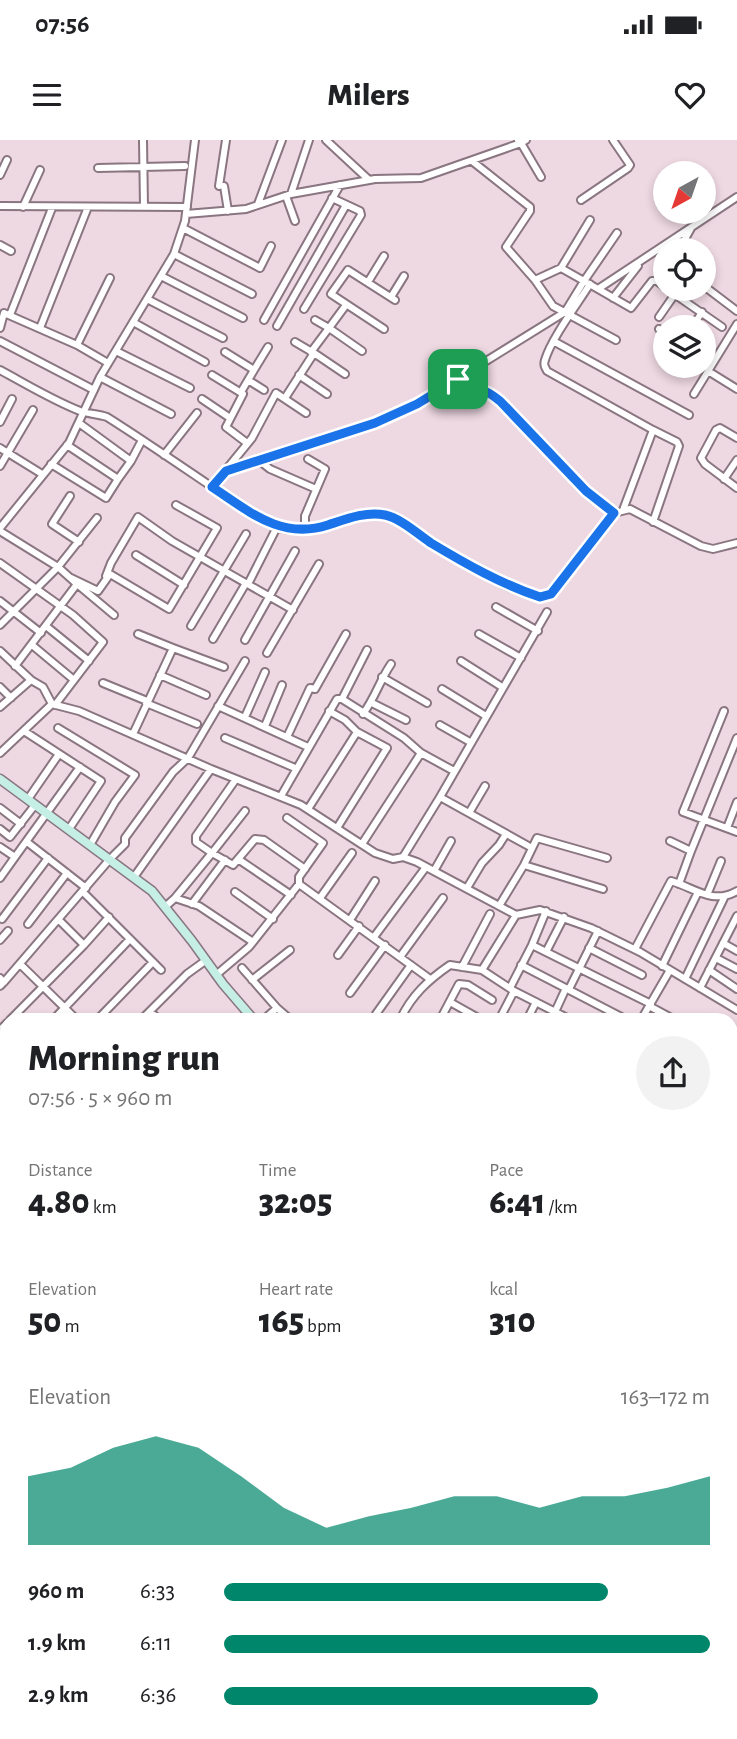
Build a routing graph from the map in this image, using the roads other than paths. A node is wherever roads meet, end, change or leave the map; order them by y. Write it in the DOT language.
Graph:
graph roads {
  1 [pos="143,140"];
  2 [pos="195,140"];
  3 [pos="226,140"];
  4 [pos="282,140"];
  5 [pos="309,140"];
  6 [pos="326,140"];
  7 [pos="613,140"];
  8 [pos="522,141"];
  9 [pos="7,160"];
  10 [pos="472,161"];
  11 [pos="185,166"];
  12 [pos="143,167"];
  13 [pos="98,168"];
  14 [pos="40,170"];
  15 [pos="0,175"];
  16 [pos="541,177"];
  17 [pos="369,180"];
  18 [pos="340,185"];
  19 [pos="289,195"];
  20 [pos="737,197"];
  21 [pos="332,198"];
  22 [pos="582,200"];
  23 [pos="258,204"];
  24 [pos="346,205"];
  25 [pos="0,206"];
  26 [pos="23,207"];
  27 [pos="88,207"];
  28 [pos="144,207"];
  29 [pos="52,208"];
  30 [pos="187,211"];
  31 [pos="229,211"];
  32 [pos="590,220"];
  33 [pos="295,221"];
  34 [pos="692,227"];
  35 [pos="183,228"];
  36 [pos="617,233"];
  37 [pos="686,238"];
  38 [pos="0,245"];
  39 [pos="271,246"];
  40 [pos="11,251"];
  41 [pos="174,254"];
  42 [pos="384,256"];
  43 [pos="642,260"];
  44 [pos="561,268"];
  45 [pos="161,276"];
  46 [pos="404,276"];
  47 [pos="110,278"];
  48 [pos="535,280"];
  49 [pos="653,281"];
  50 [pos="368,282"];
  51 [pos="587,282"];
  52 [pos="598,289"];
  53 [pos="253,295"];
  54 [pos="716,295"];
  55 [pos="613,298"];
  56 [pos="147,299"];
  57 [pos="685,301"];
  58 [pos="346,305"];
  59 [pos="304,309"];
  60 [pos="737,311"];
  61 [pos="702,312"];
  62 [pos="567,314"];
  63 [pos="10,315"];
  64 [pos="700,315"];
  65 [pos="243,318"];
  66 [pos="264,320"];
  67 [pos="315,320"];
  68 [pos="133,323"];
  69 [pos="737,324"];
  70 [pos="277,326"];
  71 [pos="722,327"];
  72 [pos="0,328"];
  73 [pos="40,328"];
  74 [pos="328,328"];
  75 [pos="384,329"];
  76 [pos="223,338"];
  77 [pos="616,340"];
  78 [pos="0,341"];
  79 [pos="295,342"];
  80 [pos="555,342"];
  81 [pos="77,345"];
  82 [pos="268,346"];
  83 [pos="116,351"];
  84 [pos="362,351"];
  85 [pos="225,352"];
  86 [pos="313,353"];
  87 [pos="716,357"];
  88 [pos="205,362"];
  89 [pos="108,363"];
  90 [pos="0,370"];
  91 [pos="254,370"];
  92 [pos="345,374"];
  93 [pos="212,375"];
  94 [pos="299,375"];
  95 [pos="716,376"];
  96 [pos="100,377"];
  97 [pos="704,378"];
  98 [pos="458,379"];
  99 [pos="248,380"];
  100 [pos="190,388"];
  101 [pos="737,389"];
  102 [pos="94,390"];
  103 [pos="264,390"];
  104 [pos="241,392"];
  105 [pos="327,394"];
  106 [pos="694,394"];
  107 [pos="285,398"];
  108 [pos="12,399"];
  109 [pos="202,399"];
  110 [pos="33,410"];
  111 [pos="85,413"];
  112 [pos="197,413"];
  113 [pos="306,413"];
  114 [pos="171,414"];
  115 [pos="689,415"];
  116 [pos="230,418"];
  117 [pos="0,422"];
  118 [pos="79,423"];
  119 [pos="653,430"];
  120 [pos="737,438"];
  121 [pos="142,440"];
  122 [pos="247,443"];
  123 [pos="67,444"];
  124 [pos="0,448"];
  125 [pos="8,453"];
  126 [pos="164,455"];
  127 [pos="308,460"];
  128 [pos="737,460"];
  129 [pos="131,461"];
  130 [pos="261,462"];
  131 [pos="51,464"];
  132 [pos="0,466"];
  133 [pos="226,471"];
  134 [pos="43,474"];
  135 [pos="118,479"];
  136 [pos="724,479"];
  137 [pos="212,487"];
  138 [pos="737,488"];
  139 [pos="316,489"];
  140 [pos="70,496"];
  141 [pos="176,505"];
  142 [pos="623,510"];
  143 [pos="614,513"];
  144 [pos="97,518"];
  145 [pos="653,522"];
  146 [pos="277,527"];
  147 [pos="0,529"];
  148 [pos="306,531"];
  149 [pos="246,534"];
  150 [pos="79,542"];
  151 [pos="737,543"];
  152 [pos="295,551"];
  153 [pos="135,555"];
  154 [pos="201,556"];
  155 [pos="0,563"];
  156 [pos="318,564"];
  157 [pos="58,567"];
  158 [pos="224,569"];
  159 [pos="106,576"];
  160 [pos="74,581"];
  161 [pos="247,584"];
  162 [pos="184,585"];
  163 [pos="37,588"];
  164 [pos="270,598"];
  165 [pos="0,601"];
  166 [pos="61,606"];
  167 [pos="496,607"];
  168 [pos="293,610"];
  169 [pos="14,611"];
  170 [pos="547,612"];
  171 [pos="114,615"];
  172 [pos="0,625"];
  173 [pos="46,626"];
  174 [pos="191,626"];
  175 [pos="538,631"];
  176 [pos="41,633"];
  177 [pos="138,634"];
  178 [pos="346,634"];
  179 [pos="479,634"];
  180 [pos="213,639"];
  181 [pos="246,640"];
  182 [pos="32,645"];
  183 [pos="173,648"];
  184 [pos="367,650"];
  185 [pos="0,651"];
  186 [pos="267,653"];
  187 [pos="520,659"];
  188 [pos="89,661"];
  189 [pos="245,661"];
  190 [pos="461,661"];
  191 [pos="391,664"];
  192 [pos="15,666"];
  193 [pos="224,667"];
  194 [pos="265,672"];
  195 [pos="160,675"];
  196 [pos="382,677"];
  197 [pos="31,680"];
  198 [pos="74,680"];
  199 [pos="103,683"];
  200 [pos="282,685"];
  201 [pos="0,687"];
  202 [pos="502,687"];
  203 [pos="442,689"];
  204 [pos="206,695"];
  205 [pos="11,698"];
  206 [pos="342,699"];
  207 [pos="147,702"];
  208 [pos="372,703"];
  209 [pos="427,703"];
  210 [pos="54,704"];
  211 [pos="218,706"];
  212 [pos="0,707"];
  213 [pos="329,711"];
  214 [pos="724,711"];
  215 [pos="363,714"];
  216 [pos="485,716"];
  217 [pos="244,717"];
  218 [pos="406,720"];
  219 [pos="197,723"];
  220 [pos="440,725"];
  221 [pos="265,726"];
  222 [pos="58,728"];
  223 [pos="24,731"];
  224 [pos="357,732"];
  225 [pos="133,734"];
  226 [pos="287,737"];
  227 [pos="225,738"];
  228 [pos="737,738"];
  229 [pos="470,742"];
  230 [pos="308,747"];
  231 [pos="0,753"];
  232 [pos="421,753"];
  233 [pos="59,754"];
  234 [pos="188,758"];
  235 [pos="80,767"];
  236 [pos="295,768"];
  237 [pos="211,769"];
  238 [pos="454,771"];
  239 [pos="0,779"];
  240 [pos="236,779"];
  241 [pos="485,786"];
  242 [pos="281,796"];
  243 [pos="440,797"];
  244 [pos="31,802"];
  245 [pos="737,802"];
  246 [pos="0,808"];
  247 [pos="308,810"];
  248 [pos="245,811"];
  249 [pos="469,813"];
  250 [pos="48,814"];
  251 [pos="286,818"];
  252 [pos="704,821"];
  253 [pos="20,824"];
  254 [pos="337,828"];
  255 [pos="727,828"];
  256 [pos="69,829"];
  257 [pos="0,830"];
  258 [pos="737,832"];
  259 [pos="506,834"];
  260 [pos="451,841"];
  261 [pos="670,841"];
  262 [pos="27,842"];
  263 [pos="362,844"];
  264 [pos="90,845"];
  265 [pos="0,847"];
  266 [pos="532,848"];
  267 [pos="691,851"];
  268 [pos="212,853"];
  269 [pos="352,853"];
  270 [pos="15,857"];
  271 [pos="403,857"];
  272 [pos="48,858"];
  273 [pos="607,858"];
  274 [pos="110,859"];
  275 [pos="238,859"];
  276 [pos="225,860"];
  277 [pos="721,861"];
  278 [pos="524,864"];
  279 [pos="426,867"];
  280 [pos="305,869"];
  281 [pos="434,871"];
  282 [pos="66,873"];
  283 [pos="134,877"];
  284 [pos="0,878"];
  285 [pos="375,881"];
  286 [pos="299,884"];
  287 [pos="679,884"];
  288 [pos="467,888"];
  289 [pos="603,889"];
  290 [pos="85,890"];
  291 [pos="737,891"];
  292 [pos="235,892"];
  293 [pos="698,892"];
  294 [pos="291,895"];
  295 [pos="707,895"];
  296 [pos="176,898"];
  297 [pos="320,898"];
  298 [pos="443,898"];
  299 [pos="724,898"];
  300 [pos="192,904"];
  301 [pos="499,906"];
  302 [pos="165,907"];
  303 [pos="545,911"];
  304 [pos="490,914"];
  305 [pos="516,915"];
  306 [pos="737,916"];
  307 [pos="564,917"];
  308 [pos="108,918"];
  309 [pos="2,919"];
  310 [pos="273,919"];
  311 [pos="59,920"];
  312 [pos="350,920"];
  313 [pos="28,924"];
  314 [pos="359,926"];
  315 [pos="8,931"];
  316 [pos="598,931"];
  317 [pos="729,931"];
  318 [pos="737,935"];
  319 [pos="374,937"];
  320 [pos="130,939"];
  321 [pos="0,940"];
  322 [pos="253,942"];
  323 [pos="723,943"];
  324 [pos="83,945"];
  325 [pos="385,945"];
  326 [pos="532,945"];
  327 [pos="589,948"];
  328 [pos="635,949"];
  329 [pos="290,950"];
  330 [pos="737,951"];
  331 [pos="546,952"];
  332 [pos="338,955"];
  333 [pos="400,957"];
  334 [pos="716,958"];
  335 [pos="205,961"];
  336 [pos="153,962"];
  337 [pos="20,964"];
  338 [pos="411,965"];
  339 [pos="521,965"];
  340 [pos="662,966"];
  341 [pos="462,967"];
  342 [pos="242,968"];
  343 [pos="578,968"];
  344 [pos="737,969"];
  345 [pos="161,970"];
  346 [pos="482,970"];
  347 [pos="670,970"];
  348 [pos="709,970"];
  349 [pos="216,975"];
  350 [pos="642,975"];
  351 [pos="430,978"];
  352 [pos="685,979"];
  353 [pos="252,980"];
  354 [pos="1,982"];
  355 [pos="44,987"];
  356 [pos="568,988"];
  357 [pos="700,988"];
  358 [pos="512,989"];
  359 [pos="737,989"];
  360 [pos="350,993"];
  361 [pos="492,1000"];
  362 [pos="450,1002"];
  363 [pos="536,1002"];
  364 [pos="650,1005"];
  365 [pos="65,1008"];
  366 [pos="277,1008"];
  367 [pos="737,1010"];
  368 [pos="150,1011"];
  369 [pos="18,1013"];
  370 [pos="60,1013"];
  371 [pos="70,1013"];
  372 [pos="104,1013"];
  373 [pos="248,1013"];
  374 [pos="271,1013"];
  375 [pos="283,1013"];
  376 [pos="377,1013"];
  377 [pos="403,1013"];
  378 [pos="444,1013"];
  379 [pos="470,1013"];
  380 [pos="502,1013"];
  381 [pos="530,1013"];
  382 [pos="553,1013"];
  383 [pos="559,1013"];
  384 [pos="614,1013"];
  385 [pos="645,1013"];
  386 [pos="663,1013"];
  1 -- 12 [label="street"];
  2 -- 30 [label="street"];
  3 -- 31 [label="street"];
  4 -- 23 [label="street"];
  5 -- 19 [label="street"];
  6 -- 17 [label="street"];
  7 -- 22 [label="street"];
  8 -- 10 [label="street"];
  8 -- 16 [label="street"];
  9 -- 15 [label="street"];
  10 -- 17 [label="street"];
  10 -- 48 [label="street"];
  11 -- 12 [label="street"];
  12 -- 13 [label="street"];
  12 -- 28 [label="street"];
  14 -- 26 [label="street"];
  17 -- 18 [label="street"];
  18 -- 19 [label="street"];
  18 -- 21 [label="street"];
  19 -- 23 [label="street"];
  19 -- 33 [label="street"];
  20 -- 34 [label="street"];
  21 -- 24 [label="street"];
  21 -- 66 [label="street"];
  23 -- 31 [label="street"];
  24 -- 59 [label="street"];
  24 -- 70 [label="street"];
  25 -- 26 [label="street"];
  26 -- 29 [label="street"];
  27 -- 28 [label="street"];
  27 -- 29 [label="street"];
  27 -- 73 [label="street"];
  28 -- 30 [label="street"];
  29 -- 63 [label="street"];
  30 -- 31 [label="street"];
  30 -- 35 [label="street"];
  32 -- 44 [label="street"];
  34 -- 37 [label="street"];
  34 -- 43 [label="street"];
  35 -- 39 [label="street"];
  35 -- 41 [label="street"];
  36 -- 51 [label="street"];
  38 -- 40 [label="street"];
  41 -- 45 [label="street"];
  41 -- 53 [label="street"];
  42 -- 50 [label="street"];
  43 -- 52 [label="street"];
  43 -- 55 [label="street"];
  44 -- 48 [label="street"];
  44 -- 51 [label="street"];
  45 -- 56 [label="street"];
  45 -- 65 [label="street"];
  46 -- 50 [label="street"];
  47 -- 81 [label="street"];
  48 -- 62 [label="street"];
  49 -- 55 [label="street"];
  50 -- 58 [label="street"];
  51 -- 52 [label="street"];
  51 -- 62 [label="street"];
  52 -- 55 [label="street"];
  54 -- 60 [label="street"];
  56 -- 68 [label="street"];
  56 -- 76 [label="street"];
  57 -- 61 [label="street"];
  58 -- 74 [label="street"];
  58 -- 75 [label="street"];
  61 -- 64 [label="street"];
  61 -- 71 [label="street"];
  62 -- 77 [label="street"];
  62 -- 80 [label="street"];
  62 -- 98 [label="street"];
  63 -- 72 [label="street"];
  63 -- 73 [label="street"];
  67 -- 74 [label="street"];
  68 -- 83 [label="street"];
  68 -- 88 [label="street"];
  69 -- 87 [label="street"];
  73 -- 81 [label="street"];
  74 -- 84 [label="street"];
  74 -- 86 [label="street"];
  78 -- 102 [label="street"];
  79 -- 86 [label="street"];
  80 -- 115 [label="street"];
  80 -- 119 [label="street"];
  81 -- 89 [label="street"];
  82 -- 91 [label="street"];
  83 -- 89 [label="street"];
  83 -- 100 [label="street"];
  85 -- 91 [label="street"];
  86 -- 92 [label="street"];
  86 -- 94 [label="street"];
  89 -- 96 [label="street"];
  90 -- 111 [label="street"];
  91 -- 99 [label="street"];
  93 -- 104 [label="street"];
  94 -- 105 [label="street"];
  94 -- 107 [label="street"];
  95 -- 101 [label="street"];
  96 -- 102 [label="street"];
  96 -- 114 [label="street"];
  97 -- 106 [label="street"];
  98 -- 130 [label="street"];
  98 -- 143 [label="street"];
  99 -- 103 [label="street"];
  99 -- 104 [label="street"];
  102 -- 111 [label="street"];
  104 -- 116 [label="street"];
  107 -- 113 [label="street"];
  107 -- 122 [label="street"];
  108 -- 117 [label="street"];
  109 -- 116 [label="street"];
  110 -- 125 [label="street"];
  111 -- 118 [label="street"];
  111 -- 121 [label="street"];
  112 -- 126 [label="street"];
  116 -- 122 [label="street"];
  118 -- 123 [label="street"];
  118 -- 129 [label="street"];
  119 -- 142 [label="street"];
  119 -- 145 [label="street"];
  120 -- 136 [label="street"];
  121 -- 126 [label="street"];
  121 -- 129 [label="street"];
  122 -- 133 [label="street"];
  123 -- 131 [label="street"];
  123 -- 135 [label="street"];
  124 -- 125 [label="street"];
  125 -- 132 [label="street"];
  125 -- 134 [label="street"];
  126 -- 137 [label="street"];
  127 -- 139 [label="street"];
  128 -- 136 [label="street"];
  129 -- 135 [label="street"];
  130 -- 133 [label="street"];
  130 -- 139 [label="street"];
  131 -- 134 [label="street"];
  131 -- 135 [label="street"];
  133 -- 137 [label="street"];
  134 -- 147 [label="street"];
  136 -- 138 [label="street"];
  137 -- 146 [label="street"];
  139 -- 148 [label="street"];
  140 -- 150 [label="street"];
  141 -- 154 [label="street"];
  142 -- 143 [label="street"];
  142 -- 145 [label="street"];
  143 -- 148 [label="street"];
  144 -- 150 [label="street"];
  145 -- 151 [label="street"];
  146 -- 148 [label="street"];
  146 -- 161 [label="street"];
  147 -- 157 [label="street"];
  149 -- 158 [label="street"];
  150 -- 157 [label="street"];
  152 -- 164 [label="street"];
  153 -- 162 [label="street"];
  154 -- 158 [label="street"];
  154 -- 159 [label="street"];
  154 -- 162 [label="street"];
  155 -- 163 [label="street"];
  156 -- 168 [label="street"];
  157 -- 160 [label="street"];
  157 -- 163 [label="street"];
  158 -- 161 [label="street"];
  158 -- 174 [label="street"];
  159 -- 160 [label="street"];
  159 -- 162 [label="street"];
  160 -- 166 [label="street"];
  160 -- 171 [label="street"];
  161 -- 164 [label="street"];
  161 -- 180 [label="street"];
  163 -- 166 [label="street"];
  163 -- 169 [label="street"];
  164 -- 168 [label="street"];
  164 -- 181 [label="street"];
  165 -- 169 [label="street"];
  166 -- 173 [label="street"];
  166 -- 188 [label="street"];
  167 -- 175 [label="street"];
  168 -- 186 [label="street"];
  169 -- 172 [label="street"];
  169 -- 176 [label="street"];
  170 -- 175 [label="street"];
  173 -- 176 [label="street"];
  173 -- 188 [label="street"];
  175 -- 187 [label="street"];
  176 -- 182 [label="street"];
  177 -- 183 [label="street"];
  178 -- 226 [label="street"];
  179 -- 187 [label="street"];
  182 -- 192 [label="street"];
  182 -- 198 [label="street"];
  183 -- 193 [label="street"];
  183 -- 195 [label="street"];
  184 -- 206 [label="street"];
  185 -- 192 [label="street"];
  187 -- 202 [label="street"];
  188 -- 198 [label="street"];
  189 -- 211 [label="street"];
  190 -- 202 [label="street"];
  191 -- 196 [label="street"];
  192 -- 197 [label="street"];
  194 -- 217 [label="street"];
  195 -- 204 [label="street"];
  195 -- 207 [label="street"];
  196 -- 208 [label="street"];
  196 -- 209 [label="street"];
  197 -- 205 [label="street"];
  197 -- 210 [label="street"];
  198 -- 210 [label="street"];
  199 -- 207 [label="street"];
  200 -- 221 [label="street"];
  201 -- 205 [label="street"];
  202 -- 216 [label="street"];
  203 -- 216 [label="street"];
  205 -- 212 [label="street"];
  206 -- 213 [label="street"];
  206 -- 215 [label="street"];
  207 -- 219 [label="street"];
  207 -- 225 [label="street"];
  208 -- 215 [label="street"];
  208 -- 218 [label="street"];
  210 -- 223 [label="street"];
  210 -- 225 [label="street"];
  211 -- 217 [label="street"];
  211 -- 234 [label="street"];
  213 -- 224 [label="street"];
  213 -- 230 [label="street"];
  214 -- 252 [label="street"];
  215 -- 232 [label="street"];
  216 -- 229 [label="street"];
  217 -- 221 [label="street"];
  220 -- 229 [label="street"];
  221 -- 226 [label="street"];
  222 -- 264 [label="street"];
  223 -- 231 [label="street"];
  223 -- 233 [label="street"];
  224 -- 247 [label="street"];
  224 -- 254 [label="street"];
  225 -- 234 [label="street"];
  226 -- 230 [label="street"];
  227 -- 236 [label="street"];
  228 -- 252 [label="street"];
  229 -- 238 [label="street"];
  230 -- 236 [label="street"];
  232 -- 238 [label="street"];
  232 -- 263 [label="street"];
  233 -- 235 [label="street"];
  233 -- 244 [label="street"];
  234 -- 237 [label="street"];
  234 -- 274 [label="street"];
  235 -- 250 [label="street"];
  235 -- 256 [label="street"];
  236 -- 242 [label="street"];
  237 -- 240 [label="street"];
  237 -- 283 [label="street"];
  238 -- 243 [label="street"];
  239 -- 244 [label="street"];
  240 -- 242 [label="street"];
  240 -- 268 [label="street"];
  241 -- 249 [label="street"];
  242 -- 247 [label="street"];
  243 -- 249 [label="street"];
  243 -- 271 [label="street"];
  244 -- 250 [label="street"];
  244 -- 253 [label="street"];
  245 -- 255 [label="street"];
  246 -- 253 [label="street"];
  247 -- 254 [label="street"];
  248 -- 268 [label="street"];
  249 -- 259 [label="street"];
  250 -- 256 [label="street"];
  250 -- 262 [label="street"];
  251 -- 280 [label="street"];
  252 -- 255 [label="street"];
  252 -- 267 [label="street"];
  253 -- 257 [label="street"];
  254 -- 263 [label="street"];
  255 -- 258 [label="street"];
  256 -- 264 [label="street"];
  259 -- 266 [label="street"];
  259 -- 288 [label="street"];
  260 -- 281 [label="street"];
  261 -- 267 [label="street"];
  262 -- 270 [label="street"];
  262 -- 272 [label="street"];
  263 -- 271 [label="street"];
  264 -- 274 [label="street"];
  265 -- 270 [label="street"];
  266 -- 273 [label="street"];
  266 -- 278 [label="street"];
  267 -- 287 [label="street"];
  268 -- 276 [label="street"];
  268 -- 296 [label="street"];
  269 -- 297 [label="street"];
  270 -- 284 [label="street"];
  271 -- 279 [label="street"];
  272 -- 282 [label="street"];
  272 -- 309 [label="street"];
  274 -- 283 [label="street"];
  274 -- 290 [label="street"];
  275 -- 276 [label="street"];
  275 -- 280 [label="street"];
  275 -- 294 [label="street"];
  276 -- 300 [label="street"];
  277 -- 295 [label="street"];
  278 -- 289 [label="street"];
  278 -- 301 [label="street"];
  279 -- 281 [label="street"];
  279 -- 319 [label="street"];
  280 -- 286 [label="street"];
  281 -- 288 [label="street"];
  282 -- 290 [label="street"];
  282 -- 313 [label="street"];
  283 -- 302 [label="street"];
  285 -- 312 [label="street"];
  286 -- 294 [label="street"];
  286 -- 297 [label="street"];
  287 -- 293 [label="street"];
  287 -- 328 [label="street"];
  288 -- 301 [label="street"];
  290 -- 308 [label="street"];
  290 -- 311 [label="street"];
  291 -- 299 [label="street"];
  292 -- 310 [label="street"];
  293 -- 295 [label="street"];
  293 -- 340 [label="street"];
  294 -- 310 [label="street"];
  295 -- 299 [label="street"];
  296 -- 300 [label="street"];
  296 -- 302 [label="street"];
  297 -- 312 [label="street"];
  298 -- 333 [label="street"];
  299 -- 352 [label="street"];
  300 -- 322 [label="street"];
  301 -- 305 [label="street"];
  302 -- 335 [label="street"];
  303 -- 305 [label="street"];
  303 -- 307 [label="street"];
  303 -- 326 [label="street"];
  304 -- 341 [label="street"];
  305 -- 346 [label="street"];
  306 -- 317 [label="street"];
  307 -- 316 [label="street"];
  307 -- 331 [label="street"];
  308 -- 320 [label="street"];
  308 -- 324 [label="street"];
  310 -- 322 [label="street"];
  311 -- 324 [label="street"];
  311 -- 337 [label="street"];
  312 -- 314 [label="street"];
  314 -- 319 [label="street"];
  314 -- 332 [label="street"];
  315 -- 321 [label="street"];
  316 -- 327 [label="street"];
  316 -- 328 [label="street"];
  317 -- 318 [label="street"];
  317 -- 323 [label="street"];
  319 -- 325 [label="street"];
  320 -- 336 [label="street"];
  320 -- 365 [label="street"];
  322 -- 349 [label="street"];
  323 -- 330 [label="street"];
  323 -- 334 [label="street"];
  324 -- 355 [label="street"];
  325 -- 333 [label="street"];
  325 -- 360 [label="street"];
  326 -- 331 [label="street"];
  326 -- 339 [label="street"];
  327 -- 343 [label="street"];
  327 -- 350 [label="street"];
  328 -- 340 [label="street"];
  329 -- 353 [label="street"];
  331 -- 343 [label="street"];
  333 -- 338 [label="street"];
  334 -- 344 [label="street"];
  334 -- 348 [label="street"];
  335 -- 349 [label="street"];
  335 -- 368 [label="street"];
  336 -- 345 [label="street"];
  336 -- 372 [label="street"];
  337 -- 354 [label="street"];
  337 -- 355 [label="street"];
  338 -- 351 [label="street"];
  338 -- 376 [label="street"];
  339 -- 356 [label="street"];
  339 -- 358 [label="street"];
  340 -- 347 [label="street"];
  341 -- 346 [label="street"];
  341 -- 351 [label="street"];
  342 -- 353 [label="street"];
  343 -- 356 [label="street"];
  343 -- 364 [label="street"];
  346 -- 358 [label="street"];
  347 -- 352 [label="street"];
  347 -- 364 [label="street"];
  348 -- 357 [label="street"];
  348 -- 359 [label="street"];
  349 -- 373 [label="street"];
  351 -- 377 [label="street"];
  352 -- 357 [label="street"];
  353 -- 366 [label="street"];
  355 -- 365 [label="street"];
  355 -- 369 [label="street"];
  356 -- 383 [label="street"];
  356 -- 384 [label="street"];
  357 -- 367 [label="street"];
  358 -- 363 [label="street"];
  358 -- 380 [label="street"];
  361 -- 362 [label="street"];
  362 -- 378 [label="street"];
  362 -- 379 [label="street"];
  363 -- 381 [label="street"];
  363 -- 382 [label="street"];
  364 -- 385 [label="street"];
  364 -- 386 [label="street"];
  365 -- 370 [label="street"];
  365 -- 371 [label="street"];
  366 -- 374 [label="street"];
  366 -- 375 [label="street"];
}
